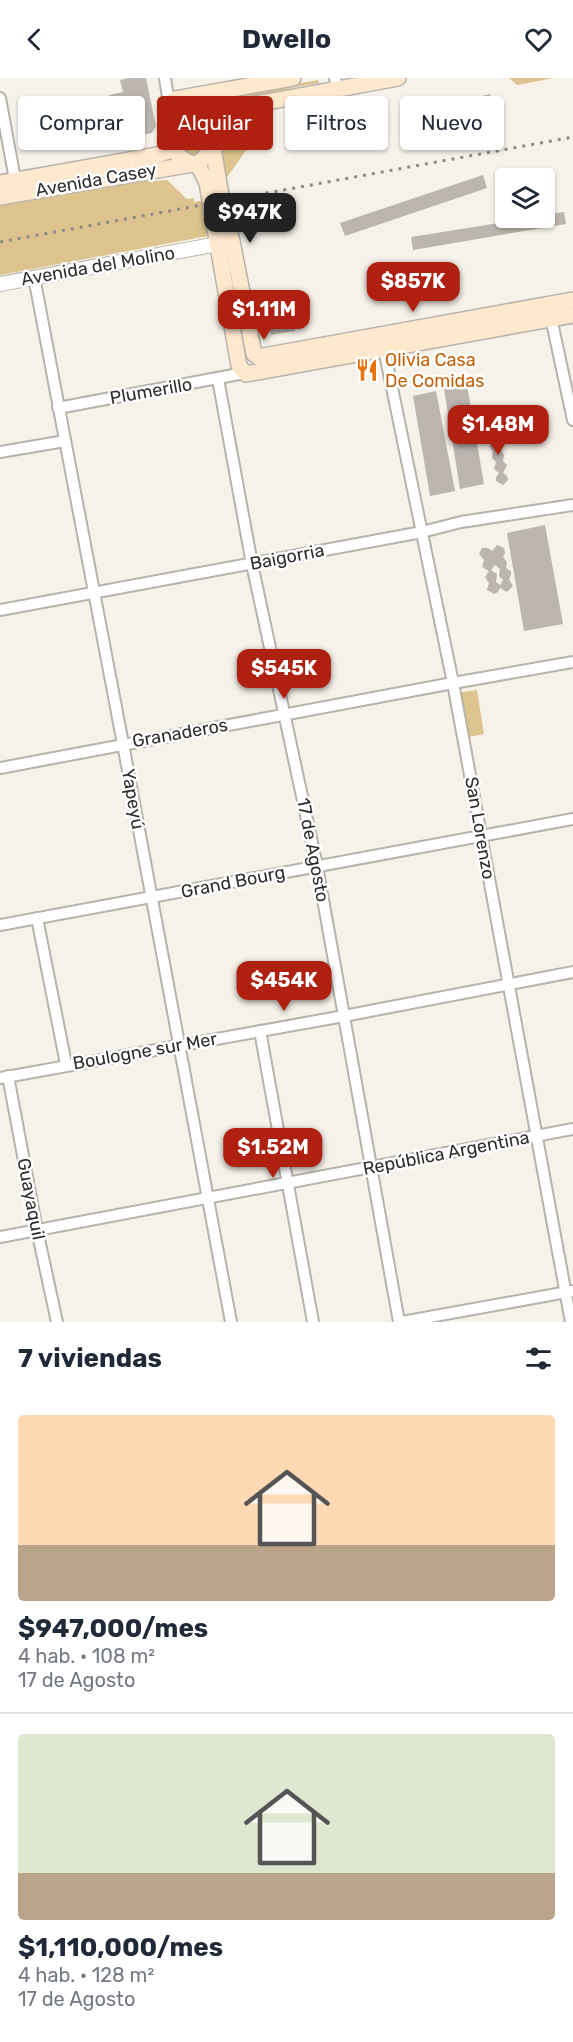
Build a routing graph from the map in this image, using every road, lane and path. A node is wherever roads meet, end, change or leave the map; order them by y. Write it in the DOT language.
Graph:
graph roads {
  1 [pos="165,78"];
  2 [pos="293,78"];
  3 [pos="398,78"];
  4 [pos="336,84"];
  5 [pos="168,96"];
  6 [pos="197,96"];
  7 [pos="0,98"];
  8 [pos="273,99"];
  9 [pos="168,150"];
  10 [pos="173,150"];
  11 [pos="211,150"];
  12 [pos="214,150"];
  13 [pos="195,164"];
  14 [pos="11,186"];
  15 [pos="0,197"];
  16 [pos="225,243"];
  17 [pos="34,277"];
  18 [pos="0,284"];
  19 [pos="573,300"];
  20 [pos="550,312"];
  21 [pos="573,315"];
  22 [pos="382,343"];
  23 [pos="250,364"];
  24 [pos="218,379"];
  25 [pos="58,408"];
  26 [pos="573,420"];
  27 [pos="65,441"];
  28 [pos="0,452"];
  29 [pos="573,505"];
  30 [pos="422,532"];
  31 [pos="252,564"];
  32 [pos="94,593"];
  33 [pos="0,610"];
  34 [pos="573,662"];
  35 [pos="453,683"];
  36 [pos="286,714"];
  37 [pos="123,744"];
  38 [pos="0,768"];
  39 [pos="573,819"];
  40 [pos="481,836"];
  41 [pos="317,866"];
  42 [pos="151,897"];
  43 [pos="37,918"];
  44 [pos="0,925"];
  45 [pos="573,972"];
  46 [pos="508,984"];
  47 [pos="344,1016"];
  48 [pos="260,1031"];
  49 [pos="179,1046"];
  50 [pos="66,1064"];
  51 [pos="4,1077"];
  52 [pos="573,1129"];
  53 [pos="536,1136"];
  54 [pos="372,1167"];
  55 [pos="288,1183"];
  56 [pos="208,1198"];
  57 [pos="37,1230"];
  58 [pos="0,1237"];
  59 [pos="569,1292"];
  60 [pos="57,1322"];
  61 [pos="231,1322"];
  62 [pos="313,1322"];
  63 [pos="400,1322"];
  64 [pos="571,1322"];
  1 -- 5 [label="street"];
  2 -- 6 [label="main road"];
  3 -- 4 [label="main road"];
  4 -- 8 [label="main road"];
  7 -- 14 [label="street"];
  9 -- 14 [label="main road, Avenida Casey"];
  10 -- 13 [label="main road"];
  11 -- 13 [label="main road"];
  12 -- 16 [label="main road"];
  13 -- 14 [label="main road, Avenida Casey"];
  13 -- 16 [label="main road"];
  14 -- 15 [label="main road, Avenida Casey"];
  16 -- 17 [label="street, Avenida del Molino"];
  16 -- 23 [label="main road"];
  17 -- 18 [label="street, Avenida del Molino"];
  17 -- 25 [label="street, Yapeyú"];
  19 -- 20 [label="main road"];
  20 -- 21 [label="main road"];
  20 -- 22 [label="main road"];
  20 -- 26 [label="street"];
  22 -- 23 [label="main road"];
  22 -- 30 [label="street, San Lorenzo"];
  23 -- 24 [label="street, Plumerillo"];
  24 -- 25 [label="street, Plumerillo"];
  24 -- 31 [label="street, 17 de Agosto"];
  25 -- 27 [label="street, Yapeyú"];
  27 -- 28 [label="street"];
  27 -- 32 [label="street, Yapeyú"];
  29 -- 30 [label="street, Baigorria"];
  30 -- 31 [label="street, Baigorria"];
  30 -- 35 [label="street, San Lorenzo"];
  31 -- 32 [label="street, Baigorria"];
  31 -- 36 [label="street, 17 de Agosto"];
  32 -- 33 [label="street, Baigorria"];
  32 -- 37 [label="street, Yapeyú"];
  34 -- 35 [label="street, Granaderos"];
  35 -- 36 [label="street, Granaderos"];
  35 -- 40 [label="street, San Lorenzo"];
  36 -- 37 [label="street, Granaderos"];
  36 -- 41 [label="street, 17 de Agosto"];
  37 -- 38 [label="street, Granaderos"];
  37 -- 42 [label="street, Yapeyú"];
  39 -- 40 [label="street, Grand Bourg"];
  40 -- 41 [label="street, Grand Bourg"];
  40 -- 46 [label="street, San Lorenzo"];
  41 -- 42 [label="street, Grand Bourg"];
  41 -- 47 [label="street, 17 de Agosto"];
  42 -- 43 [label="street, Grand Bourg"];
  42 -- 49 [label="street, Yapeyú"];
  43 -- 44 [label="street, Grand Bourg"];
  43 -- 50 [label="street"];
  45 -- 46 [label="street, Boulogne sur Mer"];
  46 -- 47 [label="street, Boulogne sur Mer"];
  46 -- 53 [label="street, San Lorenzo"];
  47 -- 48 [label="street, Boulogne sur Mer"];
  47 -- 54 [label="street, 17 de Agosto"];
  48 -- 49 [label="street, Boulogne sur Mer"];
  48 -- 55 [label="street"];
  49 -- 50 [label="street, Boulogne sur Mer"];
  49 -- 56 [label="street, Yapeyú"];
  50 -- 51 [label="street, Boulogne sur Mer"];
  51 -- 57 [label="street, Guayaquil"];
  52 -- 53 [label="street, República Argentina"];
  53 -- 54 [label="street, República Argentina"];
  53 -- 59 [label="street, San Lorenzo"];
  54 -- 55 [label="street, República Argentina"];
  54 -- 63 [label="street, 17 de Agosto"];
  55 -- 56 [label="street, República Argentina"];
  55 -- 62 [label="street"];
  56 -- 57 [label="street, República Argentina"];
  56 -- 61 [label="street, Yapeyú"];
  57 -- 58 [label="street, República Argentina"];
  57 -- 60 [label="street, Guayaquil"];
  59 -- 63 [label="street"];
  59 -- 64 [label="street, San Lorenzo"];
}
